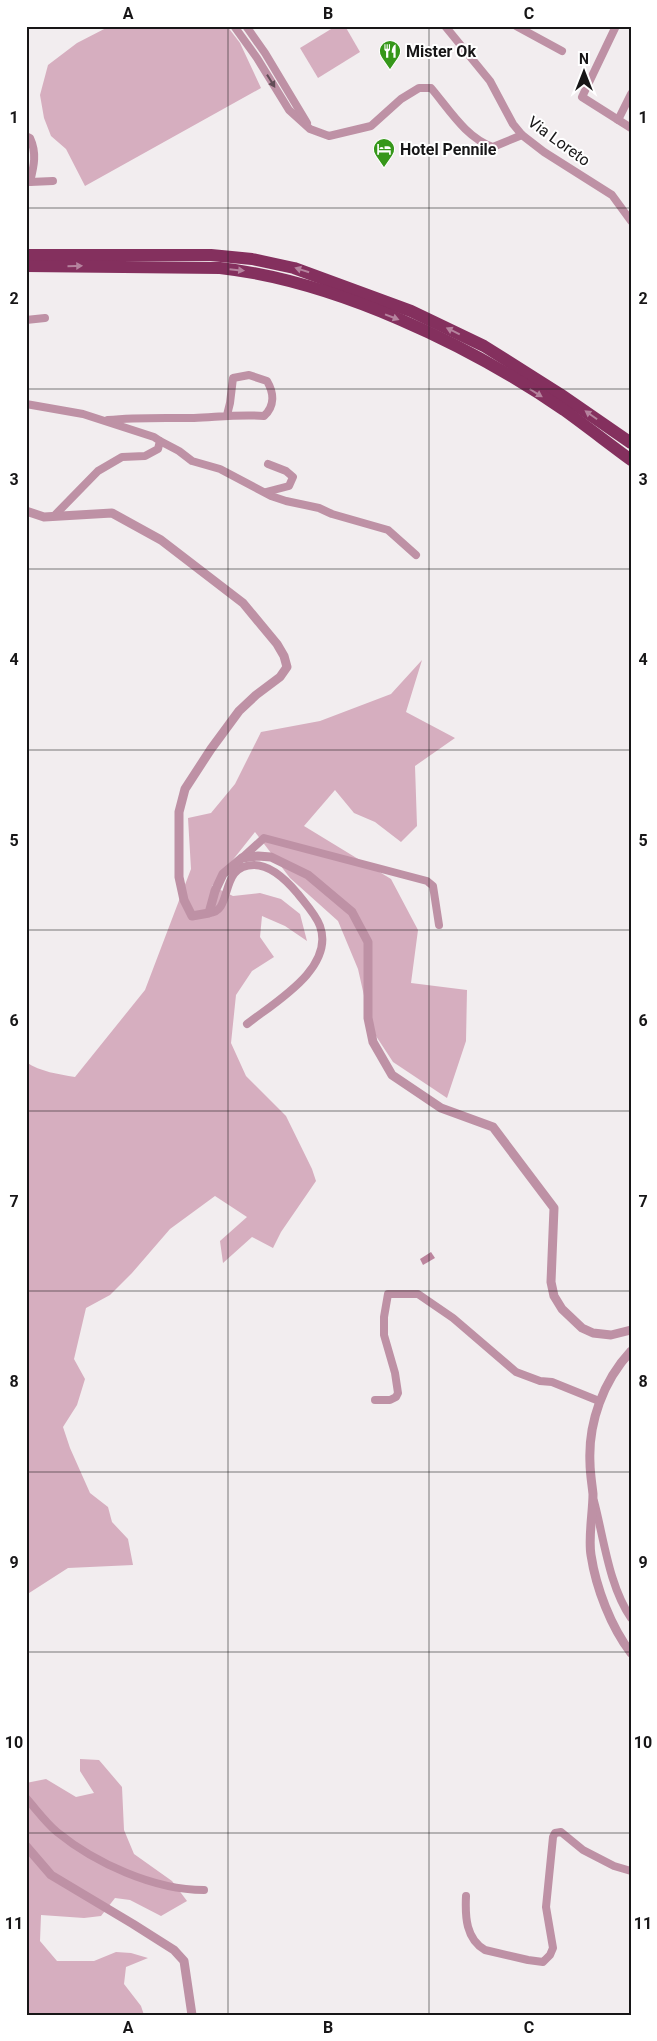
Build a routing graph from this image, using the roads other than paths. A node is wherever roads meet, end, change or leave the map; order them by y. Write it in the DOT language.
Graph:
graph roads {
  1 [pos="234,26"];
  2 [pos="246,26"];
  3 [pos="445,26"];
  4 [pos="516,26"];
  5 [pos="613,27"];
  6 [pos="562,51"];
  7 [pos="265,54"];
  8 [pos="257,58"];
  9 [pos="631,94"];
  10 [pos="618,120"];
  11 [pos="631,128"];
  12 [pos="310,129"];
  13 [pos="522,135"];
  14 [pos="26,136"];
  15 [pos="52,181"];
  16 [pos="28,182"];
  17 [pos="631,221"];
  18 [pos="26,255"];
  19 [pos="26,266"];
  20 [pos="45,318"];
  21 [pos="26,320"];
  22 [pos="26,404"];
  23 [pos="227,415"];
  24 [pos="104,421"];
  25 [pos="160,441"];
  26 [pos="631,444"];
  27 [pos="631,460"];
  28 [pos="268,464"];
  29 [pos="266,492"];
  30 [pos="26,512"];
  31 [pos="54,516"];
  32 [pos="416,555"];
  33 [pos="242,858"];
  34 [pos="209,912"];
  35 [pos="439,925"];
  36 [pos="248,1024"];
  37 [pos="631,1330"];
  38 [pos="631,1351"];
  39 [pos="375,1400"];
  40 [pos="599,1401"];
  41 [pos="593,1494"];
  42 [pos="631,1618"];
  43 [pos="631,1653"];
  44 [pos="26,1798"];
  45 [pos="26,1846"];
  46 [pos="631,1871"];
  47 [pos="204,1890"];
  48 [pos="466,1896"];
  49 [pos="192,2015"];
  1 -- 8 [label="street"];
  2 -- 7 [label="street"];
  3 -- 13 [label="street, Via Loreto"];
  4 -- 6 [label="street"];
  5 -- 10 [label="street"];
  7 -- 8 [label="street"];
  7 -- 12 [label="street"];
  8 -- 12 [label="street, one-way"];
  9 -- 10 [label="street"];
  10 -- 11 [label="street"];
  12 -- 13 [label="street"];
  13 -- 17 [label="street, Via Loreto"];
  14 -- 16 [label="street"];
  15 -- 16 [label="street"];
  26 -- 18 [label="highway, one-way"];
  19 -- 27 [label="highway, one-way"];
  20 -- 21 [label="street"];
  22 -- 24 [label="street"];
  23 -- 23 [label="street"];
  23 -- 24 [label="street"];
  24 -- 25 [label="street"];
  25 -- 29 [label="street"];
  25 -- 31 [label="street"];
  28 -- 29 [label="street"];
  29 -- 32 [label="street"];
  30 -- 31 [label="street"];
  31 -- 34 [label="street"];
  33 -- 34 [label="street"];
  33 -- 35 [label="street"];
  33 -- 37 [label="street"];
  34 -- 36 [label="street"];
  38 -- 40 [label="street"];
  39 -- 40 [label="street"];
  40 -- 41 [label="street"];
  41 -- 42 [label="street"];
  41 -- 43 [label="street"];
  44 -- 47 [label="street"];
  45 -- 49 [label="street"];
  46 -- 48 [label="street"];
}
